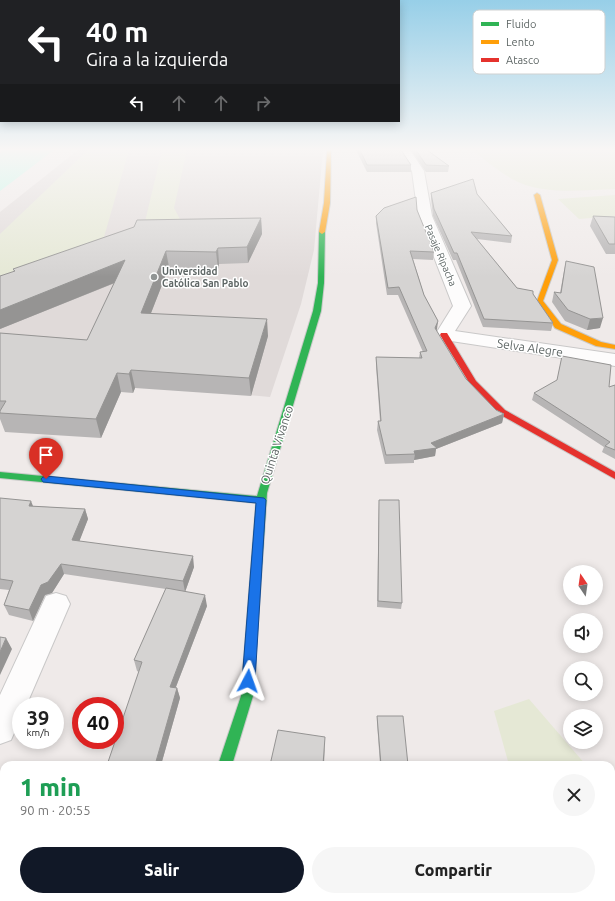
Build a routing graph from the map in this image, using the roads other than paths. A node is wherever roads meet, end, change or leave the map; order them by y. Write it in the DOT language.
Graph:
graph roads {
  1 [pos="327,192"];
  2 [pos="421,192"];
  3 [pos="537,196"];
  4 [pos="444,335"];
  5 [pos="615,347"];
  6 [pos="615,360"];
  7 [pos="0,475"];
  8 [pos="615,476"];
  9 [pos="261,500"];
  10 [pos="56,604"];
  11 [pos="0,729"];
  12 [pos="226,761"];
  1 -- 9 [label="street, Quinta Vivanco"];
  2 -- 4 [label="street, Pasaje Ripacha"];
  3 -- 5 [label="street"];
  4 -- 6 [label="street, Selva Alegre"];
  4 -- 8 [label="street"];
  7 -- 9 [label="street"];
  9 -- 12 [label="street, Quinta Vivanco"];
  10 -- 11 [label="street"];
}
